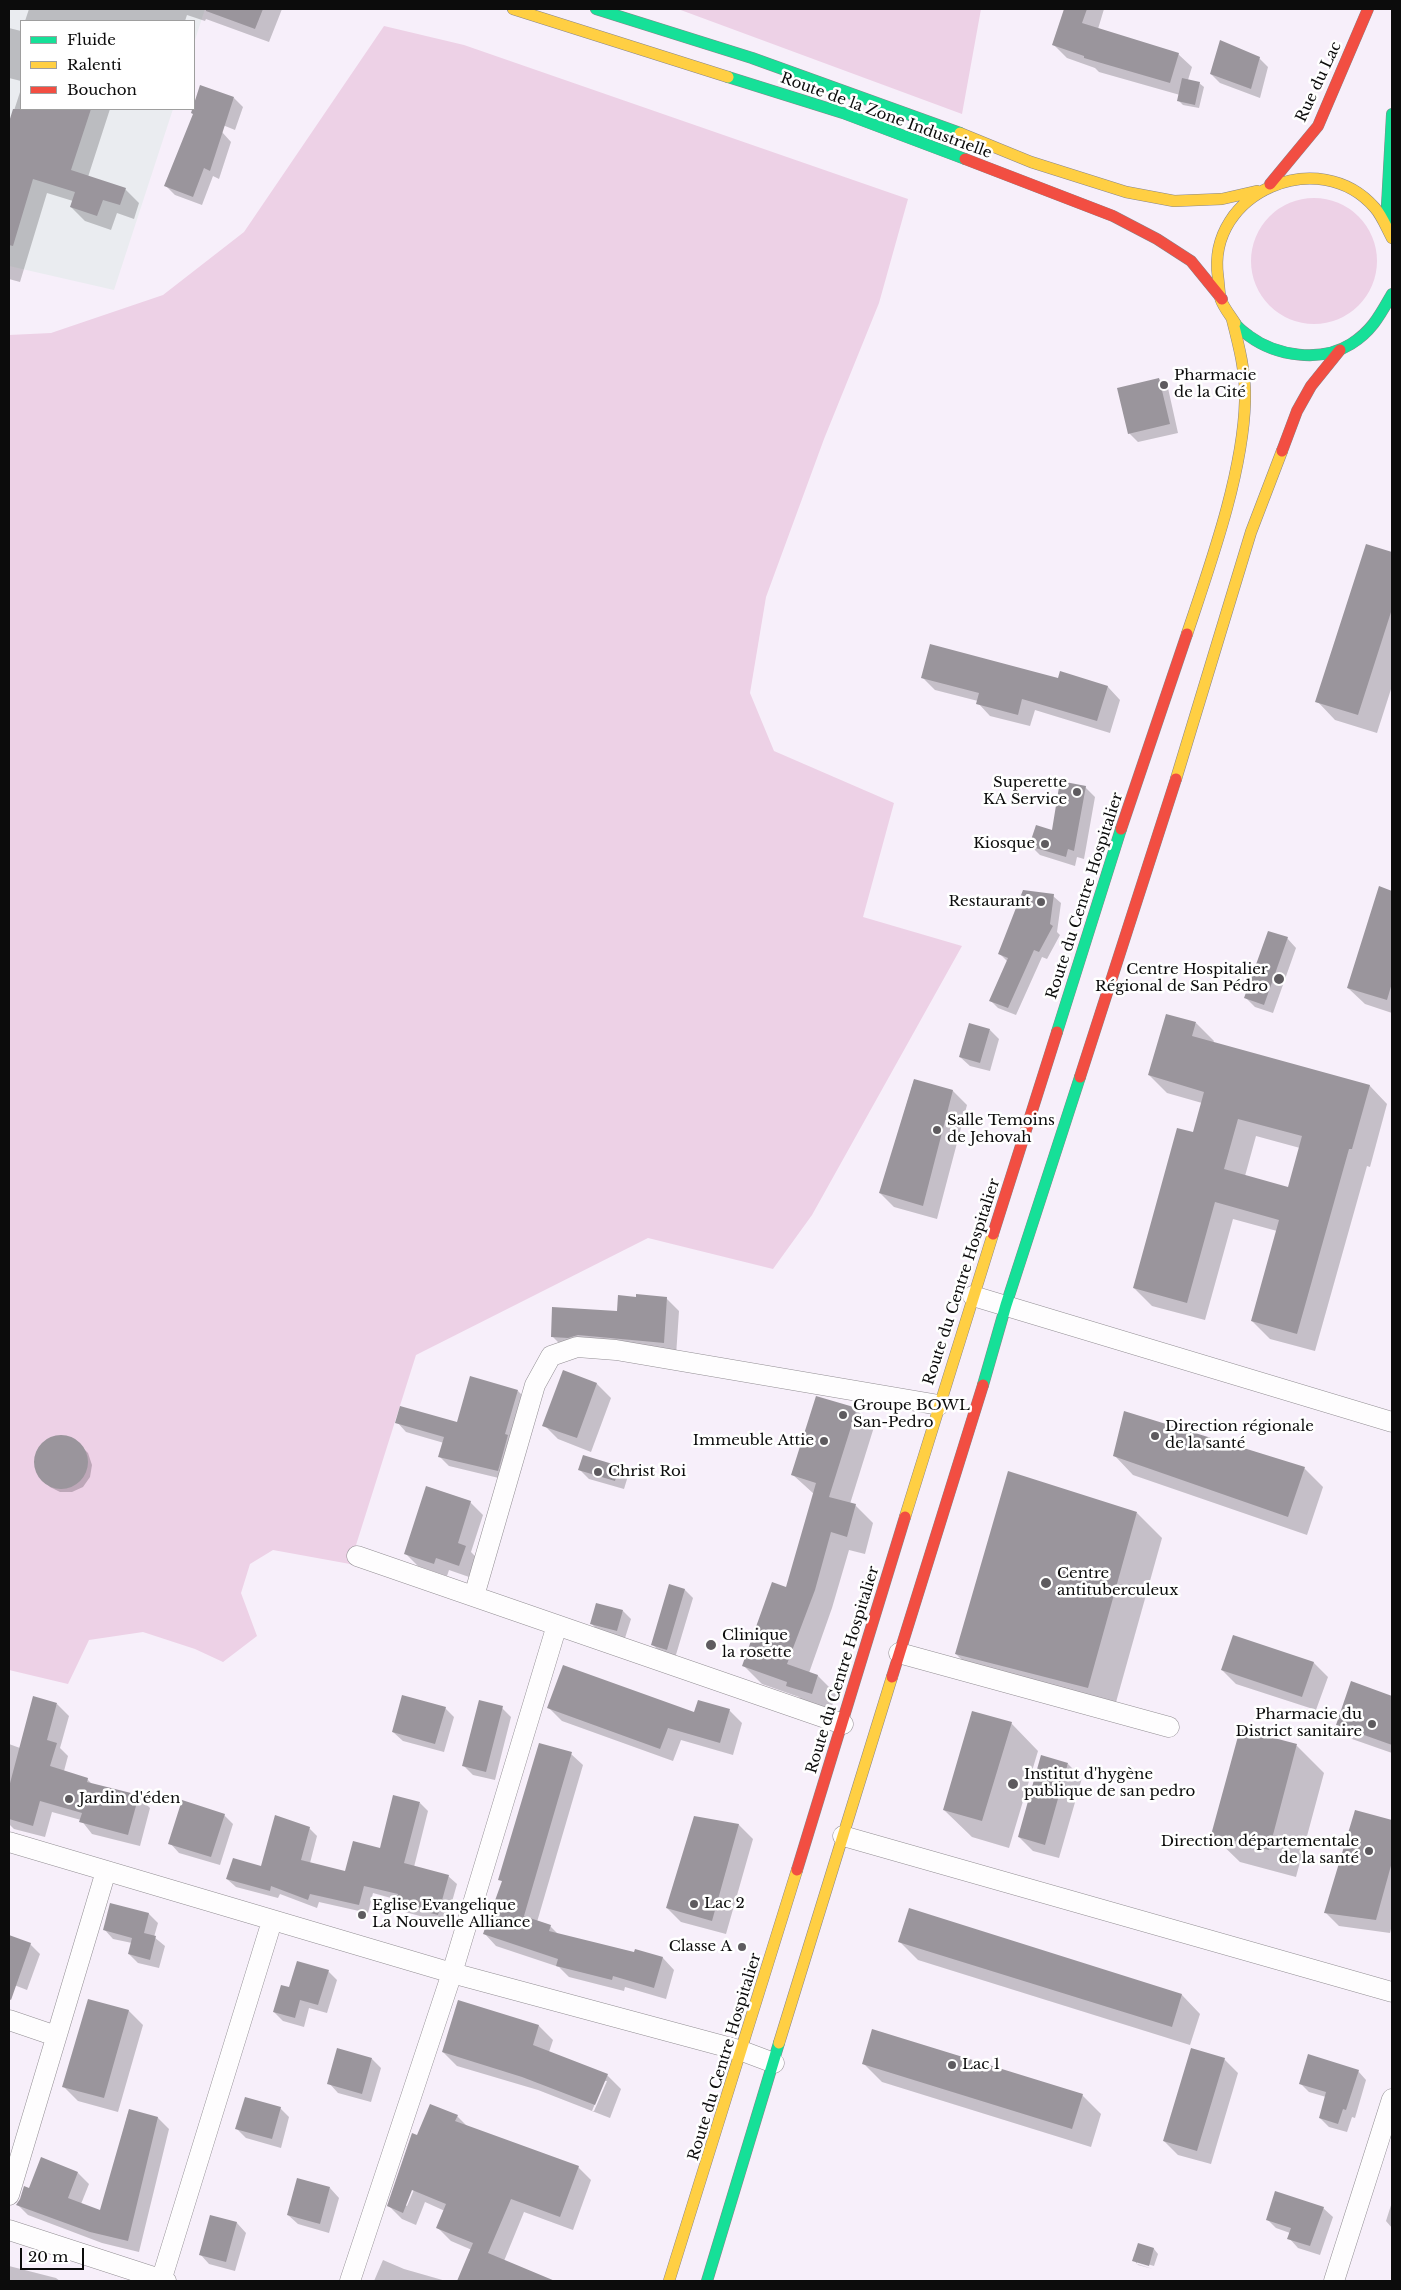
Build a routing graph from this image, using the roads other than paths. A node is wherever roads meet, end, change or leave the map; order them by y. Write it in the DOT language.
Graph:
graph roads {
  1 [pos="513,9"];
  2 [pos="596,9"];
  3 [pos="1368,9"];
  4 [pos="1392,114"];
  5 [pos="1270,184"];
  6 [pos="1257,192"];
  7 [pos="1386,224"];
  8 [pos="1392,238"];
  9 [pos="1392,294"];
  10 [pos="1222,300"];
  11 [pos="1232,318"];
  12 [pos="1383,332"];
  13 [pos="1360,339"];
  14 [pos="1340,350"];
  15 [pos="974,1296"];
  16 [pos="1006,1305"];
  17 [pos="939,1405"];
  18 [pos="1392,1422"];
  19 [pos="357,1556"];
  20 [pos="474,1596"];
  21 [pos="557,1625"];
  22 [pos="899,1654"];
  23 [pos="843,1724"];
  24 [pos="1169,1727"];
  25 [pos="843,1836"];
  26 [pos="9,1842"];
  27 [pos="106,1870"];
  28 [pos="272,1921"];
  29 [pos="452,1973"];
  30 [pos="1392,1992"];
  31 [pos="9,2020"];
  32 [pos="56,2036"];
  33 [pos="742,2051"];
  34 [pos="774,2063"];
  35 [pos="1392,2099"];
  36 [pos="9,2194"];
  37 [pos="9,2230"];
  38 [pos="163,2281"];
  39 [pos="350,2281"];
  40 [pos="669,2281"];
  41 [pos="707,2281"];
  42 [pos="1334,2281"];
  1 -- 10 [label="street, Route de la Zone Industrielle"];
  2 -- 6 [label="street, Route de la Zone Industrielle"];
  3 -- 5 [label="street, Rue du Lac"];
  4 -- 7 [label="street"];
  5 -- 6 [label="street"];
  5 -- 7 [label="street"];
  6 -- 10 [label="street"];
  7 -- 8 [label="street"];
  9 -- 13 [label="street"];
  10 -- 11 [label="street"];
  11 -- 14 [label="street"];
  11 -- 15 [label="street, Route du Centre Hospitalier"];
  12 -- 13 [label="street"];
  13 -- 14 [label="street"];
  14 -- 16 [label="street"];
  15 -- 16 [label="street"];
  15 -- 17 [label="street, Route du Centre Hospitalier"];
  16 -- 18 [label="street"];
  16 -- 22 [label="street"];
  17 -- 20 [label="street"];
  17 -- 23 [label="street, Route du Centre Hospitalier"];
  19 -- 20 [label="street"];
  20 -- 21 [label="street"];
  21 -- 23 [label="street"];
  21 -- 29 [label="street"];
  22 -- 24 [label="street"];
  22 -- 25 [label="street"];
  23 -- 33 [label="street, Route du Centre Hospitalier"];
  25 -- 30 [label="street"];
  25 -- 34 [label="street"];
  26 -- 27 [label="street"];
  27 -- 28 [label="street"];
  27 -- 32 [label="street"];
  28 -- 29 [label="street"];
  28 -- 38 [label="street"];
  29 -- 33 [label="street"];
  29 -- 39 [label="street"];
  31 -- 32 [label="street"];
  32 -- 36 [label="street"];
  33 -- 34 [label="street"];
  33 -- 40 [label="street, Route du Centre Hospitalier"];
  34 -- 41 [label="street"];
  35 -- 42 [label="street"];
  37 -- 38 [label="street"];
}
